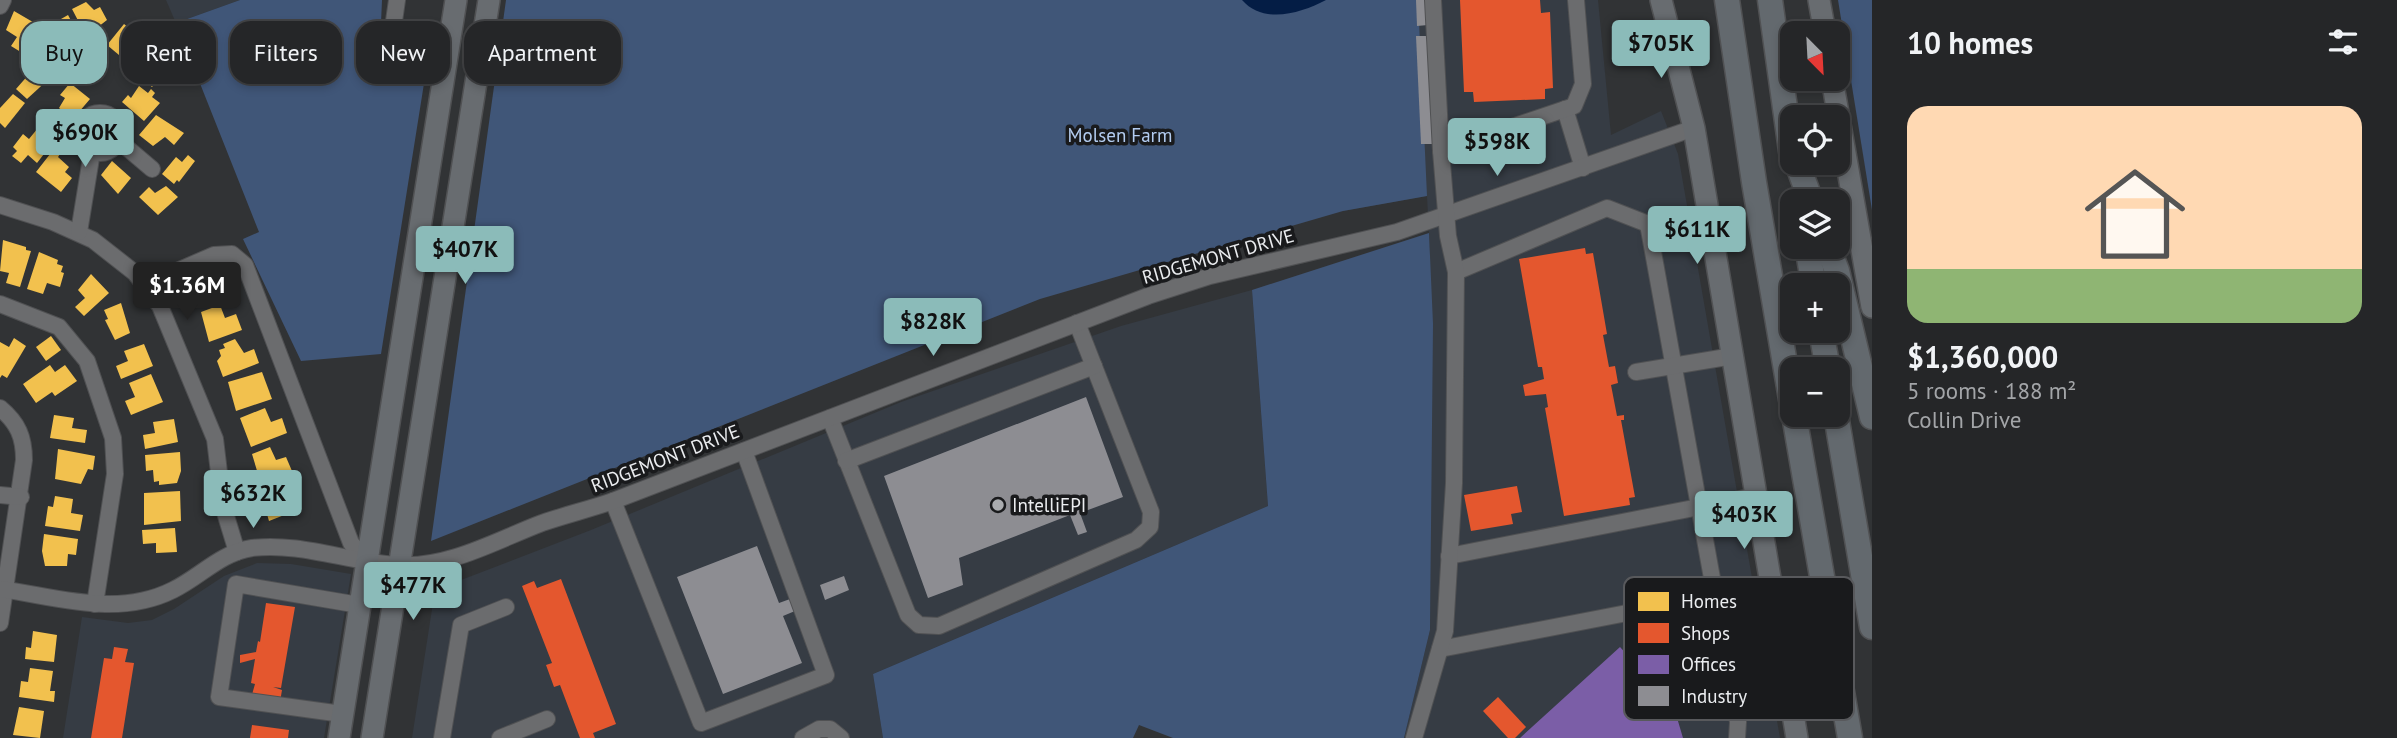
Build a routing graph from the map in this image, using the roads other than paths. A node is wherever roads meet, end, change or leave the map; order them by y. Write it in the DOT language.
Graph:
graph roads {
  1 [pos="2,0"];
  2 [pos="397,0"];
  3 [pos="456,0"];
  4 [pos="489,0"];
  5 [pos="1433,0"];
  6 [pos="1576,0"];
  7 [pos="1661,0"];
  8 [pos="1727,0"];
  9 [pos="1770,0"];
  10 [pos="1819,0"];
  11 [pos="0,6"];
  12 [pos="394,21"];
  13 [pos="1823,21"];
  14 [pos="450,35"];
  15 [pos="442,84"];
  16 [pos="1834,91"];
  17 [pos="1785,105"];
  18 [pos="1565,109"];
  19 [pos="1694,128"];
  20 [pos="119,141"];
  21 [pos="1441,151"];
  22 [pos="92,152"];
  23 [pos="1583,168"];
  24 [pos="152,169"];
  25 [pos="0,205"];
  26 [pos="1447,215"];
  27 [pos="79,233"];
  28 [pos="1832,259"];
  29 [pos="1456,272"];
  30 [pos="145,285"];
  31 [pos="0,304"];
  32 [pos="1872,307"];
  33 [pos="1077,323"];
  34 [pos="1733,356"];
  35 [pos="1784,357"];
  36 [pos="1094,366"];
  37 [pos="1673,366"];
  38 [pos="1636,372"];
  39 [pos="0,408"];
  40 [pos="1872,417"];
  41 [pos="830,418"];
  42 [pos="1796,427"];
  43 [pos="1838,427"];
  44 [pos="744,451"];
  45 [pos="846,460"];
  46 [pos="0,495"];
  47 [pos="1755,496"];
  48 [pos="21,497"];
  49 [pos="613,501"];
  50 [pos="1699,507"];
  51 [pos="237,552"];
  52 [pos="1449,556"];
  53 [pos="366,562"];
  54 [pos="401,565"];
  55 [pos="1712,577"];
  56 [pos="1770,577"];
  57 [pos="1822,577"];
  58 [pos="3,589"];
  59 [pos="95,604"];
  60 [pos="359,606"];
  61 [pos="506,607"];
  62 [pos="1624,614"];
  63 [pos="0,623"];
  64 [pos="1872,627"];
  65 [pos="1440,649"];
  66 [pos="342,714"];
  67 [pos="547,719"];
  68 [pos="1738,720"];
  69 [pos="1794,720"];
  70 [pos="1847,720"];
  71 [pos="339,738"];
  72 [pos="372,738"];
  73 [pos="442,738"];
  74 [pos="500,738"];
  75 [pos="803,738"];
  76 [pos="841,738"];
  77 [pos="1414,738"];
  78 [pos="1737,738"];
  79 [pos="1797,738"];
  80 [pos="1850,738"];
  1 -- 11 [label="street"];
  2 -- 12 [label="street"];
  3 -- 14 [label="main road"];
  4 -- 54 [label="main road"];
  5 -- 21 [label="street"];
  6 -- 18 [label="street"];
  7 -- 19 [label="main road"];
  8 -- 35 [label="highway"];
  9 -- 17 [label="highway"];
  10 -- 13 [label="main road"];
  15 -- 53 [label="main road"];
  16 -- 32 [label="main road"];
  18 -- 21 [label="street"];
  18 -- 23 [label="street"];
  19 -- 23 [label="street, RIDGEMONT DRIVE"];
  19 -- 34 [label="main road"];
  20 -- 22 [label="street"];
  20 -- 22 [label="street"];
  20 -- 24 [label="street"];
  21 -- 26 [label="street"];
  22 -- 27 [label="street"];
  23 -- 26 [label="street, RIDGEMONT DRIVE"];
  25 -- 27 [label="street"];
  26 -- 29 [label="street"];
  26 -- 33 [label="street, RIDGEMONT DRIVE"];
  27 -- 30 [label="street"];
  28 -- 40 [label="highway"];
  29 -- 37 [label="street"];
  29 -- 52 [label="street"];
  30 -- 51 [label="street"];
  30 -- 53 [label="street"];
  31 -- 59 [label="street"];
  33 -- 36 [label="street"];
  33 -- 41 [label="street, RIDGEMONT DRIVE"];
  34 -- 37 [label="street"];
  34 -- 47 [label="main road"];
  36 -- 45 [label="street"];
  36 -- 45 [label="street"];
  37 -- 38 [label="street"];
  37 -- 50 [label="street"];
  39 -- 48 [label="street"];
  41 -- 44 [label="street, RIDGEMONT DRIVE"];
  41 -- 45 [label="street"];
  42 -- 57 [label="highway"];
  43 -- 64 [label="highway"];
  44 -- 49 [label="street, RIDGEMONT DRIVE"];
  44 -- 49 [label="street"];
  46 -- 48 [label="street"];
  47 -- 50 [label="street"];
  47 -- 56 [label="main road"];
  48 -- 58 [label="street"];
  49 -- 54 [label="street, RIDGEMONT DRIVE"];
  50 -- 52 [label="street"];
  50 -- 55 [label="street"];
  51 -- 53 [label="street, RIDGEMONT DRIVE"];
  51 -- 59 [label="street, RIDGEMONT DRIVE"];
  52 -- 65 [label="street"];
  53 -- 54 [label="street, RIDGEMONT DRIVE"];
  53 -- 60 [label="main road"];
  54 -- 72 [label="main road"];
  58 -- 59 [label="street, RIDGEMONT DRIVE"];
  58 -- 63 [label="street"];
  60 -- 66 [label="main road"];
  60 -- 66 [label="street"];
  61 -- 73 [label="street"];
  62 -- 65 [label="street"];
  65 -- 77 [label="street"];
  66 -- 71 [label="main road"];
  67 -- 74 [label="street"];
  68 -- 78 [label="street"];
  69 -- 79 [label="main road"];
  70 -- 80 [label="highway"];
  75 -- 76 [label="street"];
}
